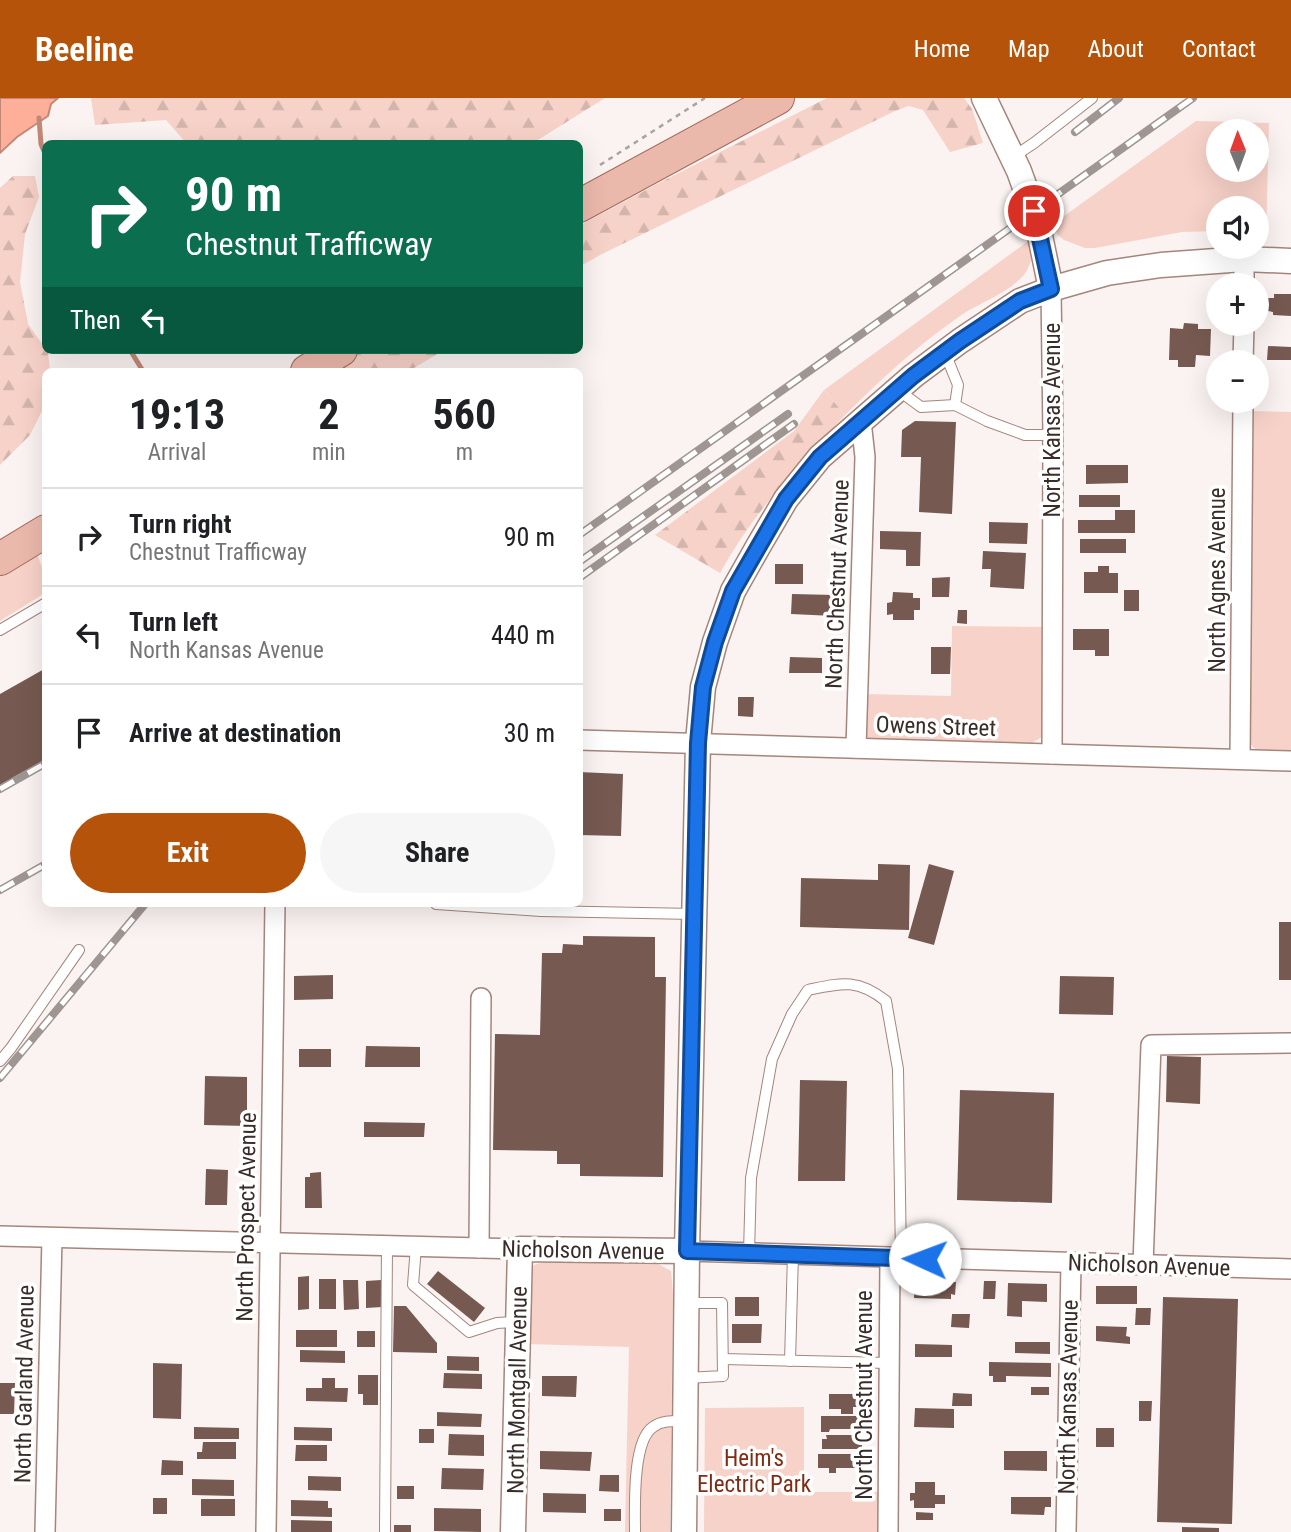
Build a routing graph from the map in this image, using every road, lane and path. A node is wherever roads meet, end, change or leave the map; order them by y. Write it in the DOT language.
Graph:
graph roads {
  1 [pos="705,98"];
  2 [pos="778,98"];
  3 [pos="984,98"];
  4 [pos="1092,98"];
  5 [pos="1012,157"];
  6 [pos="596,168"];
  7 [pos="583,204"];
  8 [pos="1244,259"];
  9 [pos="1291,261"];
  10 [pos="1244,273"];
  11 [pos="1051,289"];
  12 [pos="944,352"];
  13 [pos="335,354"];
  14 [pos="312,368"];
  15 [pos="897,389"];
  16 [pos="955,405"];
  17 [pos="1243,413"];
  18 [pos="861,421"];
  19 [pos="1054,435"];
  20 [pos="42,533"];
  21 [pos="0,559"];
  22 [pos="42,605"];
  23 [pos="0,630"];
  24 [pos="583,740"];
  25 [pos="698,743"];
  26 [pos="856,748"];
  27 [pos="1052,754"];
  28 [pos="1240,759"];
  29 [pos="1291,761"];
  30 [pos="275,907"];
  31 [pos="481,907"];
  32 [pos="694,915"];
  33 [pos="79,950"];
  34 [pos="481,998"];
  35 [pos="1291,1043"];
  36 [pos="0,1061"];
  37 [pos="0,1236"];
  38 [pos="52,1238"];
  39 [pos="269,1242"];
  40 [pos="387,1245"];
  41 [pos="416,1246"];
  42 [pos="480,1248"];
  43 [pos="520,1249"];
  44 [pos="687,1251"];
  45 [pos="750,1253"];
  46 [pos="793,1255"];
  47 [pos="895,1258"];
  48 [pos="1071,1263"];
  49 [pos="1143,1265"];
  50 [pos="1291,1269"];
  51 [pos="687,1303"];
  52 [pos="518,1322"];
  53 [pos="723,1359"];
  54 [pos="790,1361"];
  55 [pos="889,1363"];
  56 [pos="686,1378"];
  57 [pos="685,1420"];
  58 [pos="45,1532"];
  59 [pos="266,1532"];
  60 [pos="385,1532"];
  61 [pos="513,1532"];
  62 [pos="635,1532"];
  63 [pos="684,1532"];
  64 [pos="888,1532"];
  65 [pos="1066,1532"];
  1 -- 6 [label="path"];
  2 -- 7 [label="main road"];
  3 -- 5 [label="street, North Kansas Avenue"];
  4 -- 5 [label="lane"];
  5 -- 11 [label="street, North Kansas Avenue"];
  8 -- 9 [label="street"];
  8 -- 10 [label="street"];
  8 -- 11 [label="street"];
  11 -- 12 [label="street"];
  11 -- 19 [label="street, North Kansas Avenue"];
  12 -- 15 [label="street"];
  12 -- 16 [label="lane"];
  13 -- 14 [label="main road"];
  15 -- 16 [label="lane"];
  15 -- 18 [label="street"];
  16 -- 19 [label="lane"];
  17 -- 28 [label="street, North Agnes Avenue"];
  18 -- 25 [label="street"];
  18 -- 26 [label="street, North Chestnut Avenue"];
  19 -- 27 [label="street, North Kansas Avenue"];
  20 -- 21 [label="main road"];
  22 -- 23 [label="lane"];
  24 -- 25 [label="street, Owens Street"];
  25 -- 26 [label="street, Owens Street"];
  25 -- 32 [label="street"];
  26 -- 27 [label="street, Owens Street"];
  27 -- 28 [label="street, Owens Street"];
  28 -- 29 [label="street, Owens Street"];
  30 -- 39 [label="street, North Prospect Avenue"];
  31 -- 32 [label="lane"];
  32 -- 44 [label="street"];
  33 -- 36 [label="lane"];
  34 -- 42 [label="street"];
  35 -- 49 [label="street"];
  37 -- 38 [label="street, Nicholson Avenue"];
  38 -- 39 [label="street, Nicholson Avenue"];
  38 -- 58 [label="street, North Garland Avenue"];
  39 -- 40 [label="street, Nicholson Avenue"];
  39 -- 59 [label="street, North Prospect Avenue"];
  40 -- 41 [label="street, Nicholson Avenue"];
  40 -- 60 [label="lane"];
  41 -- 42 [label="street, Nicholson Avenue"];
  41 -- 52 [label="lane"];
  42 -- 43 [label="street, Nicholson Avenue"];
  43 -- 44 [label="street, Nicholson Avenue"];
  43 -- 52 [label="street, North Montgall Avenue"];
  44 -- 45 [label="street, Nicholson Avenue"];
  44 -- 51 [label="street"];
  45 -- 46 [label="street, Nicholson Avenue"];
  45 -- 47 [label="lane"];
  46 -- 47 [label="street, Nicholson Avenue"];
  46 -- 54 [label="lane"];
  47 -- 48 [label="street, Nicholson Avenue"];
  47 -- 55 [label="street, North Chestnut Avenue"];
  48 -- 49 [label="street, Nicholson Avenue"];
  48 -- 65 [label="street, North Kansas Avenue"];
  49 -- 50 [label="street, Nicholson Avenue"];
  51 -- 53 [label="lane"];
  51 -- 56 [label="street"];
  52 -- 61 [label="street, North Montgall Avenue"];
  53 -- 54 [label="lane"];
  53 -- 56 [label="lane"];
  54 -- 55 [label="lane"];
  55 -- 64 [label="street, North Chestnut Avenue"];
  56 -- 57 [label="street"];
  57 -- 62 [label="lane"];
  57 -- 63 [label="street"];
}
